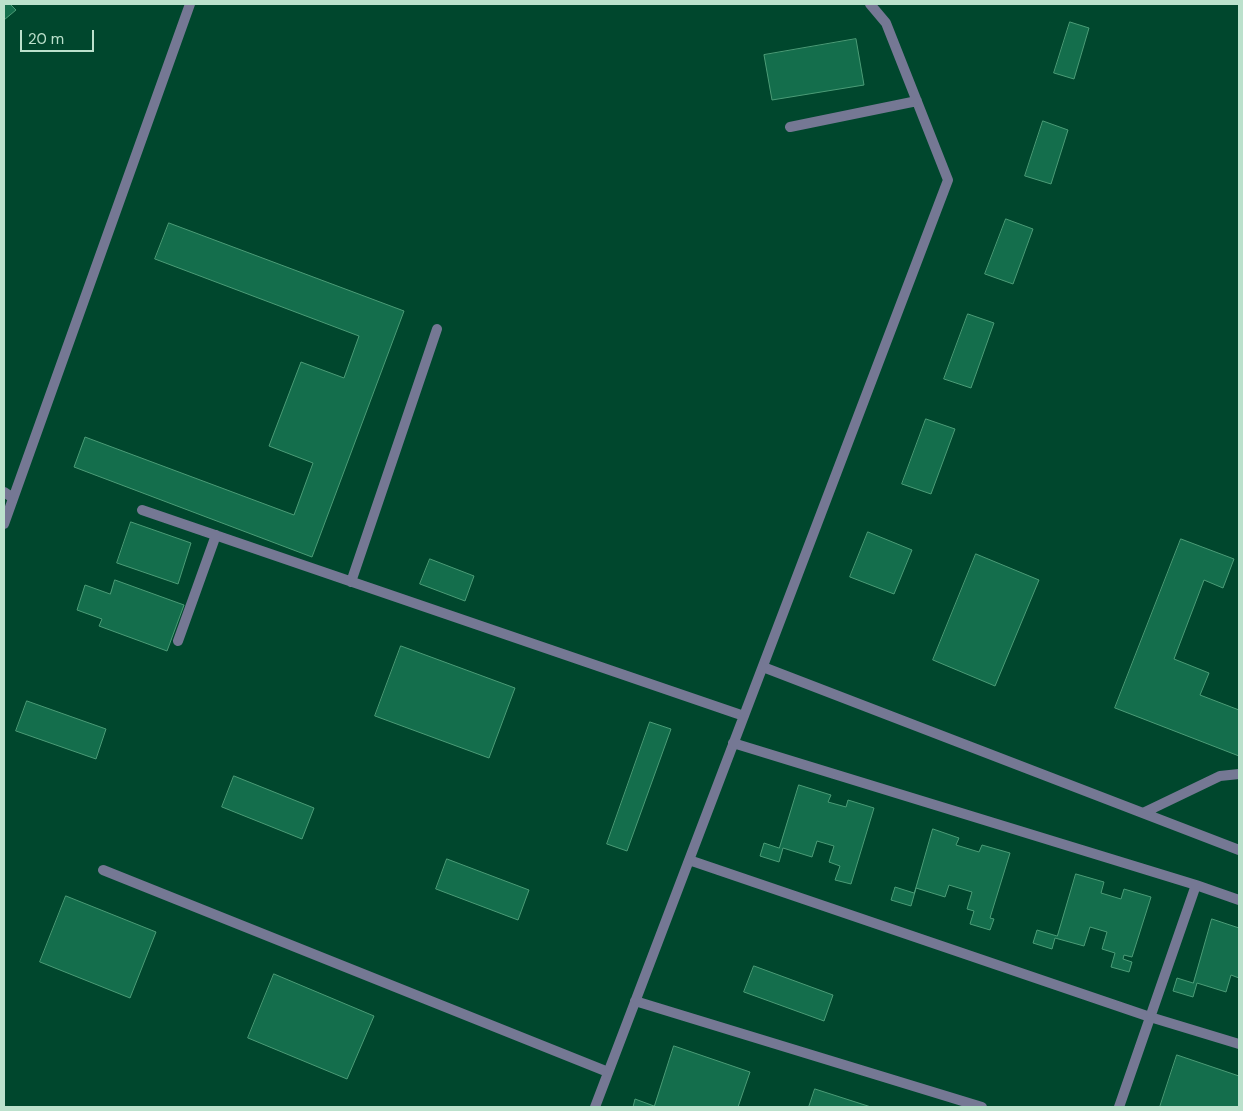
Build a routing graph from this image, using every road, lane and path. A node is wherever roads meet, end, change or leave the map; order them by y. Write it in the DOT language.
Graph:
graph roads {
  1 [pos="190,4"];
  2 [pos="870,4"];
  3 [pos="917,101"];
  4 [pos="790,127"];
  5 [pos="438,329"];
  6 [pos="4,492"];
  7 [pos="14,498"];
  8 [pos="142,510"];
  9 [pos="4,524"];
  10 [pos="216,535"];
  11 [pos="351,582"];
  12 [pos="178,641"];
  13 [pos="763,668"];
  14 [pos="744,716"];
  15 [pos="734,743"];
  16 [pos="1239,774"];
  17 [pos="1143,813"];
  18 [pos="1239,850"];
  19 [pos="689,860"];
  20 [pos="103,870"];
  21 [pos="1196,885"];
  22 [pos="1239,900"];
  23 [pos="636,1001"];
  24 [pos="1150,1016"];
  25 [pos="1239,1044"];
  26 [pos="608,1072"];
  27 [pos="595,1107"];
  28 [pos="982,1107"];
  29 [pos="1119,1107"];
  1 -- 7 [label="lane"];
  2 -- 3 [label="lane"];
  3 -- 4 [label="lane"];
  3 -- 13 [label="lane"];
  5 -- 11 [label="lane"];
  6 -- 7 [label="lane"];
  7 -- 9 [label="lane"];
  8 -- 10 [label="lane"];
  10 -- 11 [label="lane"];
  10 -- 12 [label="lane"];
  11 -- 14 [label="lane"];
  13 -- 14 [label="lane"];
  13 -- 17 [label="lane"];
  14 -- 15 [label="lane"];
  15 -- 19 [label="lane"];
  15 -- 21 [label="lane"];
  16 -- 17 [label="lane"];
  17 -- 18 [label="lane"];
  19 -- 23 [label="lane"];
  19 -- 24 [label="lane"];
  20 -- 26 [label="lane"];
  21 -- 22 [label="lane"];
  21 -- 24 [label="lane"];
  23 -- 26 [label="lane"];
  23 -- 28 [label="lane"];
  24 -- 25 [label="lane"];
  24 -- 29 [label="lane"];
  26 -- 27 [label="lane"];
}
